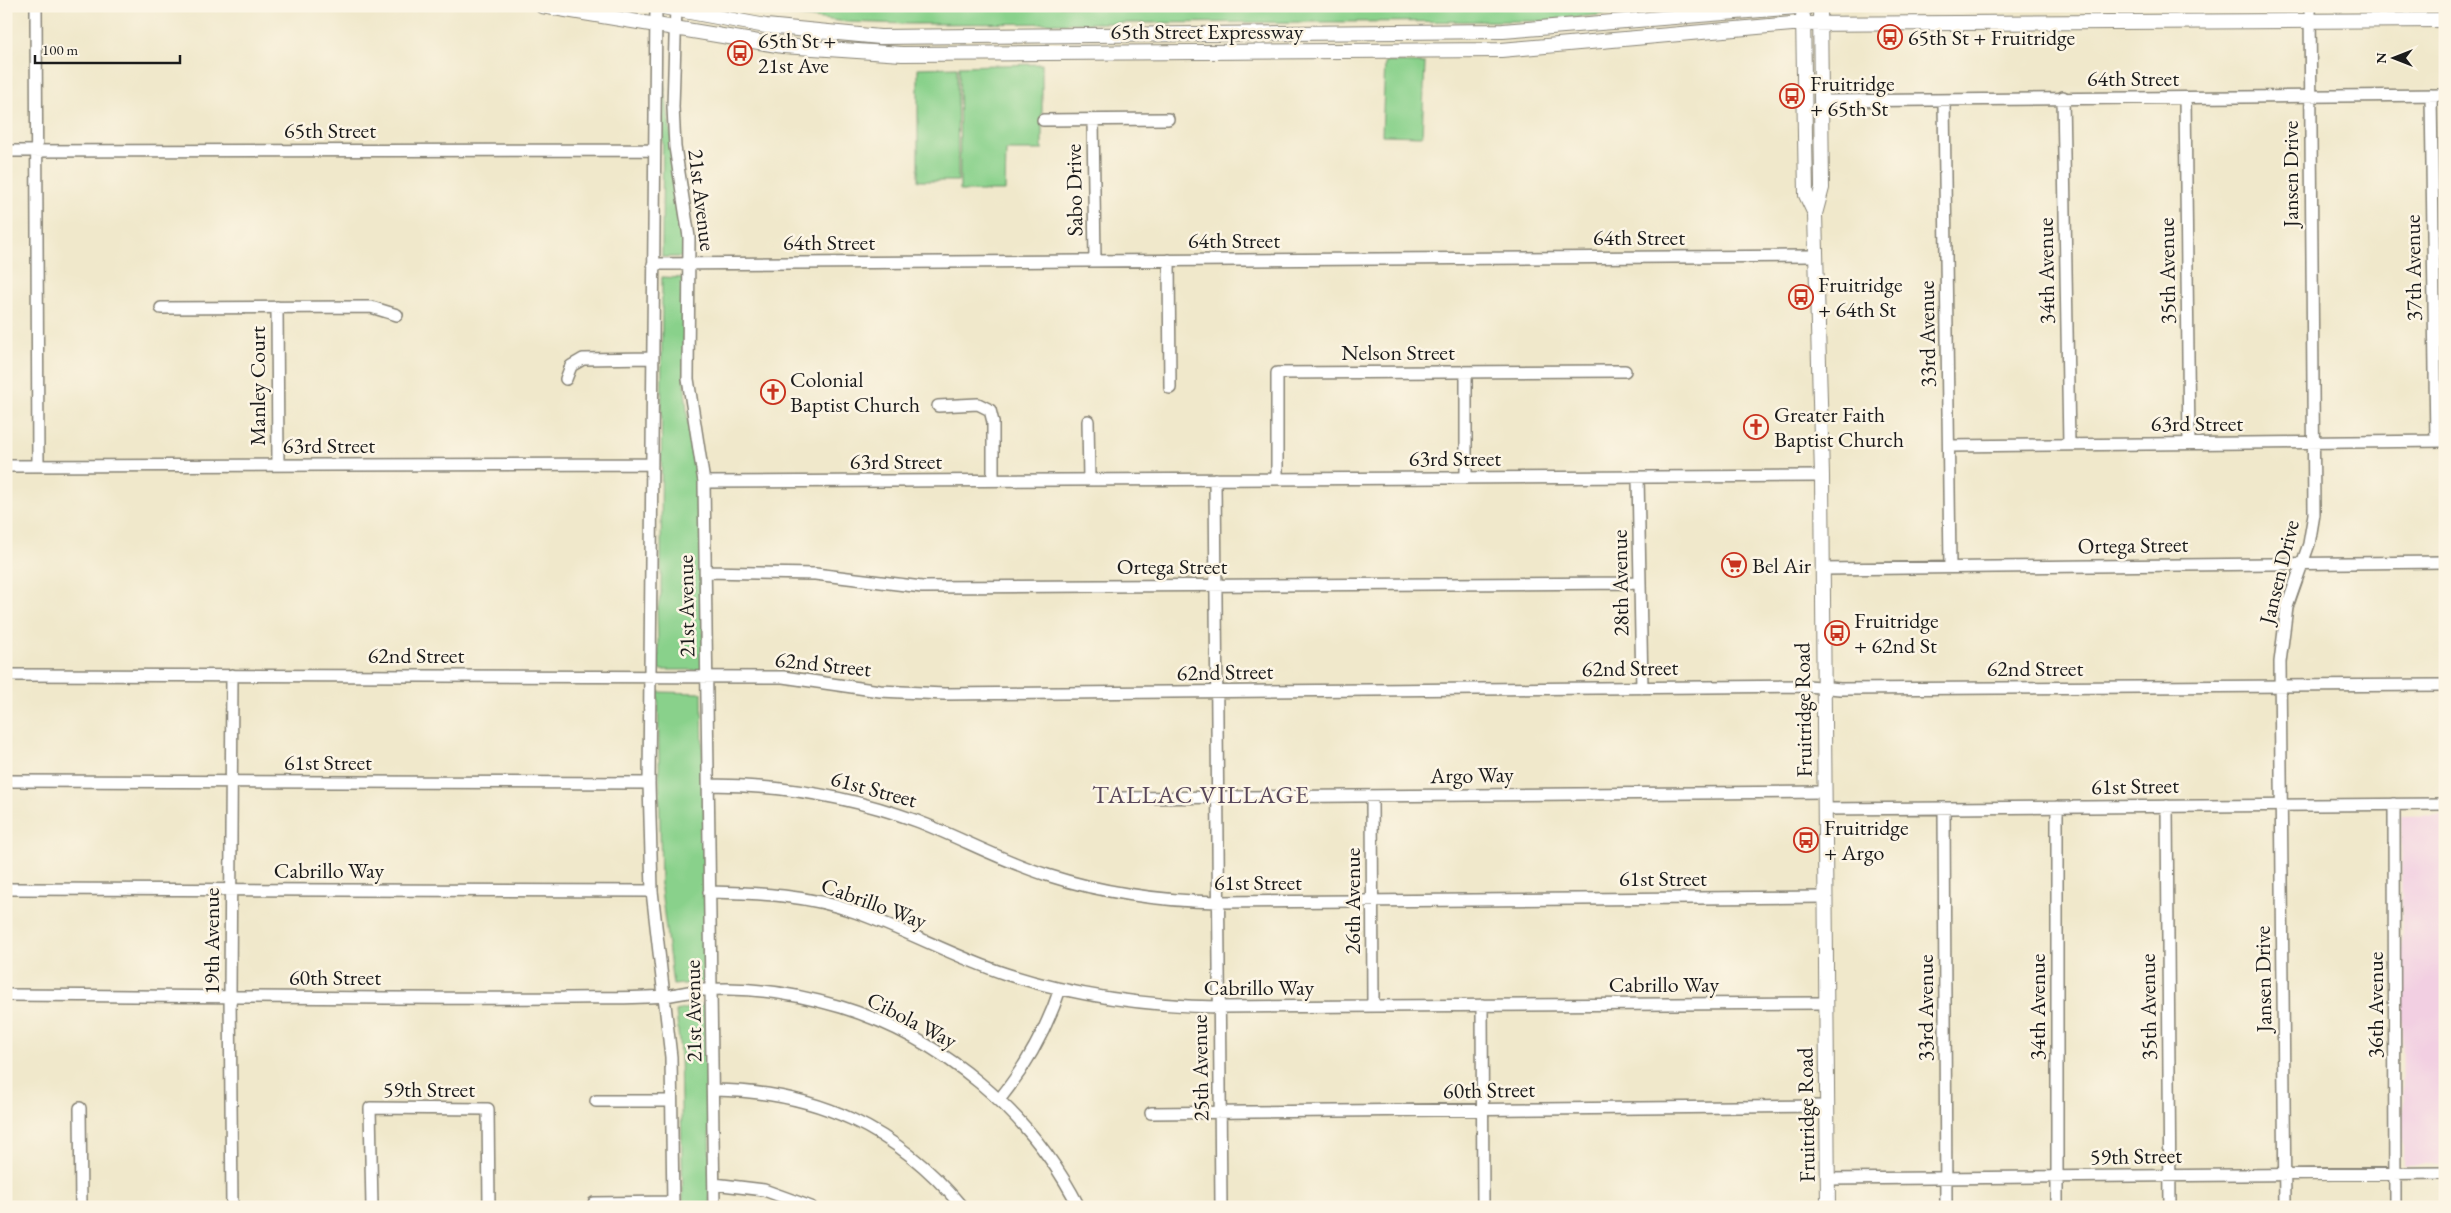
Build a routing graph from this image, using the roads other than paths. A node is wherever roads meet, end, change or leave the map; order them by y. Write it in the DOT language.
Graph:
graph roads {
  1 [pos="36,6"];
  2 [pos="542,6"];
  3 [pos="656,6"];
  4 [pos="1803,6"];
  5 [pos="1809,6"];
  6 [pos="1820,6"];
  7 [pos="2310,6"];
  8 [pos="676,8"];
  9 [pos="2445,20"];
  10 [pos="2310,21"];
  11 [pos="1804,24"];
  12 [pos="1820,24"];
  13 [pos="655,25"];
  14 [pos="676,29"];
  15 [pos="2431,95"];
  16 [pos="2445,95"];
  17 [pos="2310,96"];
  18 [pos="2063,97"];
  19 [pos="2185,98"];
  20 [pos="1944,100"];
  21 [pos="1820,101"];
  22 [pos="1168,119"];
  23 [pos="1043,120"];
  24 [pos="1093,120"];
  25 [pos="653,150"];
  26 [pos="6,151"];
  27 [pos="36,151"];
  28 [pos="1815,214"];
  29 [pos="1815,256"];
  30 [pos="1095,260"];
  31 [pos="1169,260"];
  32 [pos="690,263"];
  33 [pos="653,264"];
  34 [pos="160,308"];
  35 [pos="277,308"];
  36 [pos="397,315"];
  37 [pos="653,358"];
  38 [pos="1625,371"];
  39 [pos="1466,372"];
  40 [pos="566,379"];
  41 [pos="1170,388"];
  42 [pos="938,406"];
  43 [pos="1088,420"];
  44 [pos="2440,441"];
  45 [pos="2189,443"];
  46 [pos="2312,443"];
  47 [pos="2069,445"];
  48 [pos="1949,446"];
  49 [pos="652,464"];
  50 [pos="278,465"];
  51 [pos="6,466"];
  52 [pos="38,466"];
  53 [pos="1822,476"];
  54 [pos="1638,477"];
  55 [pos="1466,478"];
  56 [pos="1215,479"];
  57 [pos="1277,479"];
  58 [pos="993,480"];
  59 [pos="1089,480"];
  60 [pos="704,482"];
  61 [pos="2445,562"];
  62 [pos="2301,564"];
  63 [pos="1950,567"];
  64 [pos="1822,569"];
  65 [pos="706,572"];
  66 [pos="1640,583"];
  67 [pos="1216,585"];
  68 [pos="6,675"];
  69 [pos="232,675"];
  70 [pos="649,676"];
  71 [pos="708,677"];
  72 [pos="2445,685"];
  73 [pos="2280,686"];
  74 [pos="1642,688"];
  75 [pos="1824,688"];
  76 [pos="1217,692"];
  77 [pos="6,781"];
  78 [pos="232,782"];
  79 [pos="649,783"];
  80 [pos="708,785"];
  81 [pos="1824,792"];
  82 [pos="1372,796"];
  83 [pos="1218,797"];
  84 [pos="1120,798"];
  85 [pos="2394,804"];
  86 [pos="2445,804"];
  87 [pos="2281,805"];
  88 [pos="2167,806"];
  89 [pos="2057,807"];
  90 [pos="1944,808"];
  91 [pos="1825,809"];
  92 [pos="6,889"];
  93 [pos="231,890"];
  94 [pos="652,891"];
  95 [pos="709,892"];
  96 [pos="1825,897"];
  97 [pos="1372,901"];
  98 [pos="1219,902"];
  99 [pos="713,989"];
  100 [pos="1060,989"];
  101 [pos="6,995"];
  102 [pos="230,996"];
  103 [pos="663,996"];
  104 [pos="1826,1003"];
  105 [pos="1482,1005"];
  106 [pos="1373,1006"];
  107 [pos="1220,1007"];
  108 [pos="714,1090"];
  109 [pos="999,1100"];
  110 [pos="596,1101"];
  111 [pos="671,1101"];
  112 [pos="1827,1106"];
  113 [pos="80,1108"];
  114 [pos="1482,1110"];
  115 [pos="1220,1112"];
  116 [pos="1151,1113"];
  117 [pos="2395,1173"];
  118 [pos="2445,1173"];
  119 [pos="2285,1174"];
  120 [pos="2057,1176"];
  121 [pos="2170,1176"];
  122 [pos="1946,1178"];
  123 [pos="1828,1179"];
  124 [pos="714,1184"];
  125 [pos="594,1203"];
  126 [pos="673,1204"];
  127 [pos="81,1207"];
  128 [pos="232,1207"];
  129 [pos="372,1207"];
  130 [pos="490,1207"];
  131 [pos="714,1207"];
  132 [pos="811,1207"];
  133 [pos="962,1207"];
  134 [pos="1079,1207"];
  135 [pos="1221,1207"];
  136 [pos="1483,1207"];
  137 [pos="1828,1207"];
  138 [pos="1946,1207"];
  139 [pos="2057,1207"];
  140 [pos="2170,1207"];
  141 [pos="2285,1207"];
  142 [pos="2395,1207"];
  1 -- 27 [label="street"];
  2 -- 13 [label="main road, 65th Street Expressway"];
  3 -- 8 [label="main road, 65th Street Expressway"];
  3 -- 13 [label="street, 21st Avenue"];
  4 -- 5 [label="main road, 65th Street Expressway"];
  4 -- 8 [label="main road, 65th Street Expressway"];
  4 -- 11 [label="main road, Fruitridge Road"];
  6 -- 12 [label="main road, Fruitridge Road"];
  7 -- 10 [label="street, Jansen Drive"];
  8 -- 14 [label="street, 21st Avenue"];
  9 -- 10 [label="main road, 65th Street Expressway"];
  10 -- 12 [label="main road, 65th Street Expressway"];
  10 -- 17 [label="street, Jansen Drive"];
  11 -- 12 [label="main road, 65th Street Expressway"];
  11 -- 14 [label="main road, 65th Street Expressway"];
  11 -- 28 [label="main road, Fruitridge Road"];
  12 -- 21 [label="main road, Fruitridge Road"];
  13 -- 14 [label="main road, 65th Street Expressway"];
  13 -- 25 [label="street, 21st Avenue"];
  14 -- 32 [label="street, 21st Avenue"];
  15 -- 16 [label="street, 64th Street"];
  15 -- 17 [label="street, 64th Street"];
  15 -- 44 [label="street, 37th Avenue"];
  17 -- 19 [label="street, 64th Street"];
  17 -- 46 [label="street, Jansen Drive"];
  18 -- 19 [label="street, 64th Street"];
  18 -- 20 [label="street, 64th Street"];
  18 -- 47 [label="street, 34th Avenue"];
  19 -- 45 [label="street, 35th Avenue"];
  20 -- 21 [label="street, 64th Street"];
  20 -- 48 [label="street, 33rd Avenue"];
  21 -- 28 [label="main road, Fruitridge Road"];
  22 -- 24 [label="street"];
  23 -- 24 [label="street"];
  24 -- 30 [label="street, Sabo Drive"];
  25 -- 27 [label="street, 65th Street"];
  25 -- 33 [label="street, 21st Avenue"];
  26 -- 27 [label="street, 65th Street"];
  27 -- 52 [label="street"];
  28 -- 29 [label="main road, Fruitridge Road"];
  29 -- 31 [label="street, 64th Street"];
  29 -- 53 [label="main road, Fruitridge Road"];
  30 -- 31 [label="street, 64th Street"];
  30 -- 32 [label="street, 64th Street"];
  31 -- 41 [label="street"];
  32 -- 33 [label="street, 64th Street"];
  32 -- 60 [label="street, 21st Avenue"];
  33 -- 37 [label="street, 21st Avenue"];
  34 -- 35 [label="street, Manley Court"];
  35 -- 36 [label="street, Manley Court"];
  35 -- 50 [label="street, Manley Court"];
  37 -- 40 [label="street"];
  37 -- 49 [label="street, 21st Avenue"];
  38 -- 39 [label="street, Nelson Street"];
  39 -- 55 [label="street"];
  39 -- 57 [label="street, Nelson Street"];
  42 -- 58 [label="street"];
  43 -- 59 [label="street"];
  44 -- 46 [label="street, 63rd Street"];
  45 -- 46 [label="street, 63rd Street"];
  45 -- 47 [label="street, 63rd Street"];
  46 -- 62 [label="street, Jansen Drive"];
  47 -- 48 [label="street, 63rd Street"];
  48 -- 63 [label="street, 33rd Avenue"];
  49 -- 50 [label="street, 63rd Street"];
  49 -- 70 [label="street, 21st Avenue"];
  50 -- 52 [label="street, 63rd Street"];
  51 -- 52 [label="street, 63rd Street"];
  53 -- 54 [label="street, 63rd Street"];
  53 -- 64 [label="main road, Fruitridge Road"];
  54 -- 55 [label="street, 63rd Street"];
  54 -- 66 [label="street, 28th Avenue"];
  55 -- 57 [label="street, 63rd Street"];
  56 -- 57 [label="street, 63rd Street"];
  56 -- 59 [label="street, 63rd Street"];
  56 -- 67 [label="street, 25th Avenue"];
  58 -- 59 [label="street, 63rd Street"];
  58 -- 60 [label="street, 63rd Street"];
  60 -- 65 [label="street, 21st Avenue"];
  61 -- 62 [label="street, Ortega Street"];
  62 -- 63 [label="street, Ortega Street"];
  62 -- 73 [label="street, Jansen Drive"];
  63 -- 64 [label="street, Ortega Street"];
  64 -- 75 [label="main road, Fruitridge Road"];
  65 -- 67 [label="street, Ortega Street"];
  65 -- 71 [label="street, 21st Avenue"];
  66 -- 67 [label="street, Ortega Street"];
  66 -- 74 [label="street, 28th Avenue"];
  67 -- 76 [label="street, 25th Avenue"];
  68 -- 69 [label="street, 62nd Street"];
  69 -- 70 [label="street, 62nd Street"];
  69 -- 78 [label="street, 19th Avenue"];
  70 -- 71 [label="street, 62nd Street"];
  70 -- 79 [label="street, 21st Avenue"];
  71 -- 76 [label="street, 62nd Street"];
  71 -- 80 [label="street, 21st Avenue"];
  72 -- 73 [label="street, 62nd Street"];
  73 -- 75 [label="street, 62nd Street"];
  73 -- 87 [label="street, Jansen Drive"];
  74 -- 75 [label="street, 62nd Street"];
  74 -- 76 [label="street, 62nd Street"];
  75 -- 81 [label="main road, Fruitridge Road"];
  76 -- 83 [label="street, 25th Avenue"];
  77 -- 78 [label="street, 61st Street"];
  78 -- 79 [label="street, 61st Street"];
  78 -- 93 [label="street, 19th Avenue"];
  79 -- 94 [label="street, 21st Avenue"];
  80 -- 95 [label="street, 21st Avenue"];
  80 -- 98 [label="street, 61st Street"];
  81 -- 82 [label="street, Argo Way"];
  81 -- 91 [label="main road, Fruitridge Road"];
  82 -- 83 [label="street, Argo Way"];
  82 -- 97 [label="street, 26th Avenue"];
  83 -- 84 [label="street, Argo Way"];
  83 -- 98 [label="street, 25th Avenue"];
  85 -- 86 [label="street, 61st Street"];
  85 -- 87 [label="street, 61st Street"];
  85 -- 117 [label="street, 36th Avenue"];
  87 -- 88 [label="street, 61st Street"];
  87 -- 119 [label="street, Jansen Drive"];
  88 -- 89 [label="street, 61st Street"];
  88 -- 121 [label="street, 35th Avenue"];
  89 -- 90 [label="street, 61st Street"];
  89 -- 120 [label="street, 34th Avenue"];
  90 -- 91 [label="street, 61st Street"];
  90 -- 122 [label="street, 33rd Avenue"];
  91 -- 96 [label="main road, Fruitridge Road"];
  92 -- 93 [label="street, Cabrillo Way"];
  93 -- 94 [label="street, Cabrillo Way"];
  93 -- 102 [label="street, 19th Avenue"];
  94 -- 103 [label="street, 21st Avenue"];
  95 -- 99 [label="street, 21st Avenue"];
  95 -- 100 [label="street, Cabrillo Way"];
  96 -- 97 [label="street, 61st Street"];
  96 -- 104 [label="main road, Fruitridge Road"];
  97 -- 98 [label="street, 61st Street"];
  97 -- 106 [label="street, 26th Avenue"];
  98 -- 107 [label="street, 25th Avenue"];
  99 -- 103 [label="street, Cibola Way"];
  99 -- 108 [label="street, 21st Avenue"];
  99 -- 109 [label="street, Cibola Way"];
  100 -- 107 [label="street, Cabrillo Way"];
  100 -- 109 [label="street"];
  101 -- 102 [label="street, 60th Street"];
  102 -- 103 [label="street, 60th Street"];
  102 -- 128 [label="street, 19th Avenue"];
  103 -- 111 [label="street, 21st Avenue"];
  104 -- 105 [label="street, Cabrillo Way"];
  104 -- 112 [label="main road, Fruitridge Road"];
  105 -- 106 [label="street, Cabrillo Way"];
  105 -- 114 [label="street"];
  106 -- 107 [label="street, Cabrillo Way"];
  107 -- 115 [label="street, 25th Avenue"];
  108 -- 124 [label="street, 21st Avenue"];
  108 -- 133 [label="street"];
  109 -- 134 [label="street, Cibola Way"];
  110 -- 111 [label="street"];
  111 -- 126 [label="street, 21st Avenue"];
  112 -- 114 [label="street, 60th Street"];
  112 -- 123 [label="main road, Fruitridge Road"];
  113 -- 127 [label="street"];
  114 -- 115 [label="street, 60th Street"];
  114 -- 136 [label="street"];
  115 -- 116 [label="street, 60th Street"];
  115 -- 135 [label="street, 25th Avenue"];
  117 -- 118 [label="street, 59th Street"];
  117 -- 119 [label="street, 59th Street"];
  117 -- 142 [label="street, 36th Avenue"];
  119 -- 121 [label="street, 59th Street"];
  119 -- 141 [label="street, Jansen Drive"];
  120 -- 121 [label="street, 59th Street"];
  120 -- 122 [label="street, 59th Street"];
  120 -- 139 [label="street, 34th Avenue"];
  121 -- 140 [label="street, 35th Avenue"];
  122 -- 123 [label="street, 59th Street"];
  122 -- 138 [label="street, 33rd Avenue"];
  123 -- 137 [label="main road, Fruitridge Road"];
  124 -- 131 [label="street, 21st Avenue"];
  124 -- 132 [label="street"];
  125 -- 126 [label="street"];
  129 -- 130 [label="street, 59th Street"];
}
